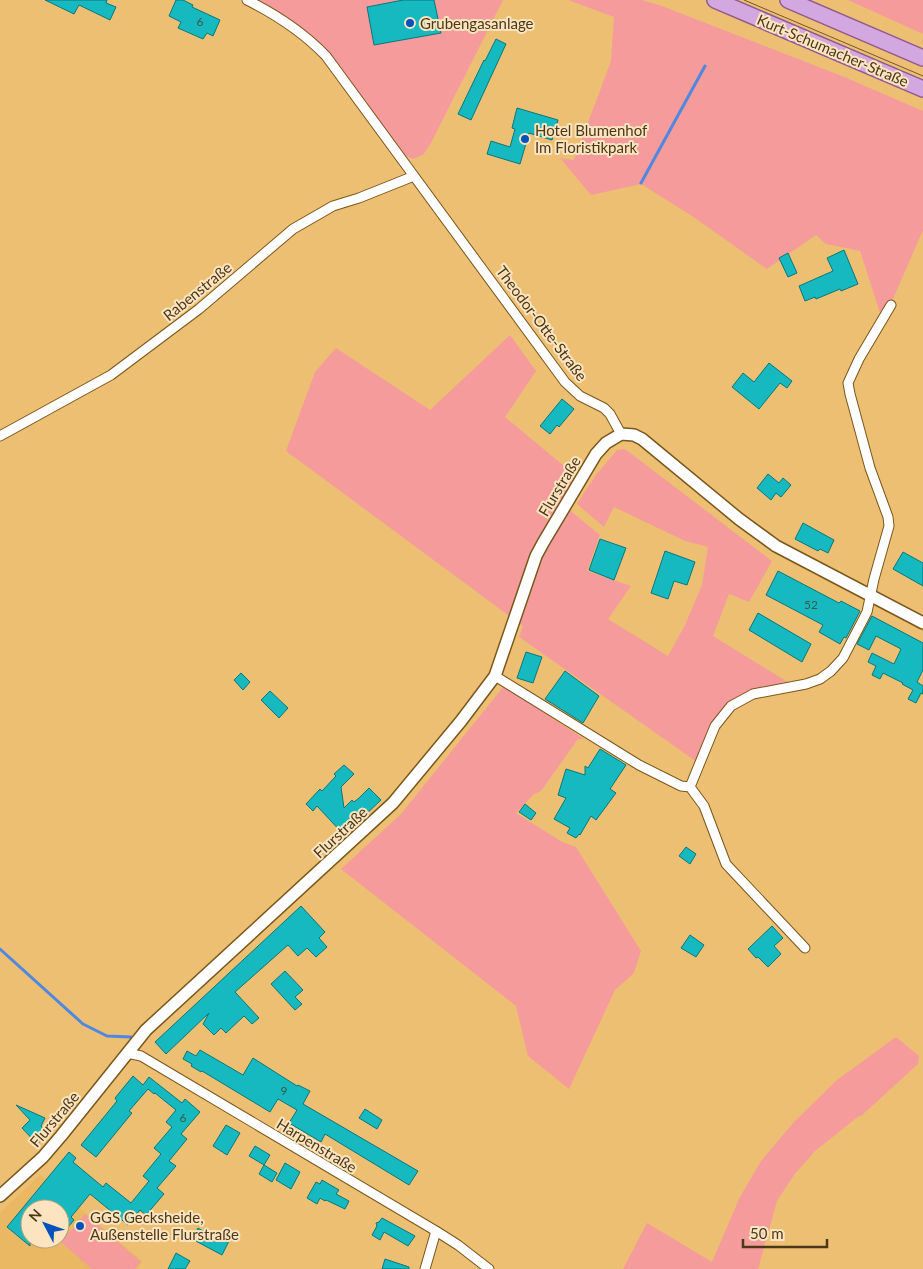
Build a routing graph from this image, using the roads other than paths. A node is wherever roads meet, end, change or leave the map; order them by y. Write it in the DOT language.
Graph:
graph roads {
  1 [pos="247,0"];
  2 [pos="715,0"];
  3 [pos="788,0"];
  4 [pos="923,58"];
  5 [pos="923,89"];
  6 [pos="414,176"];
  7 [pos="891,305"];
  8 [pos="620,434"];
  9 [pos="0,436"];
  10 [pos="871,596"];
  11 [pos="923,623"];
  12 [pos="495,676"];
  13 [pos="690,786"];
  14 [pos="805,948"];
  15 [pos="127,1053"];
  16 [pos="0,1196"];
  17 [pos="436,1231"];
  18 [pos="425,1269"];
  19 [pos="489,1269"];
  1 -- 6 [label="street, Theodor-Otte-Straße"];
  2 -- 5 [label="main road, Kurt-Schumacher-Straße"];
  3 -- 4 [label="main road, Kurt-Schumacher-Straße"];
  6 -- 8 [label="street, Theodor-Otte-Straße"];
  6 -- 9 [label="street, Rabenstraße"];
  7 -- 10 [label="street"];
  8 -- 10 [label="street"];
  8 -- 12 [label="street, Flurstraße"];
  10 -- 11 [label="street"];
  10 -- 13 [label="street"];
  12 -- 13 [label="street"];
  12 -- 15 [label="street, Flurstraße"];
  13 -- 14 [label="street"];
  15 -- 16 [label="street, Flurstraße"];
  15 -- 17 [label="street, Harpenstraße"];
  17 -- 18 [label="street"];
  17 -- 19 [label="street, Harpenstraße"];
}
